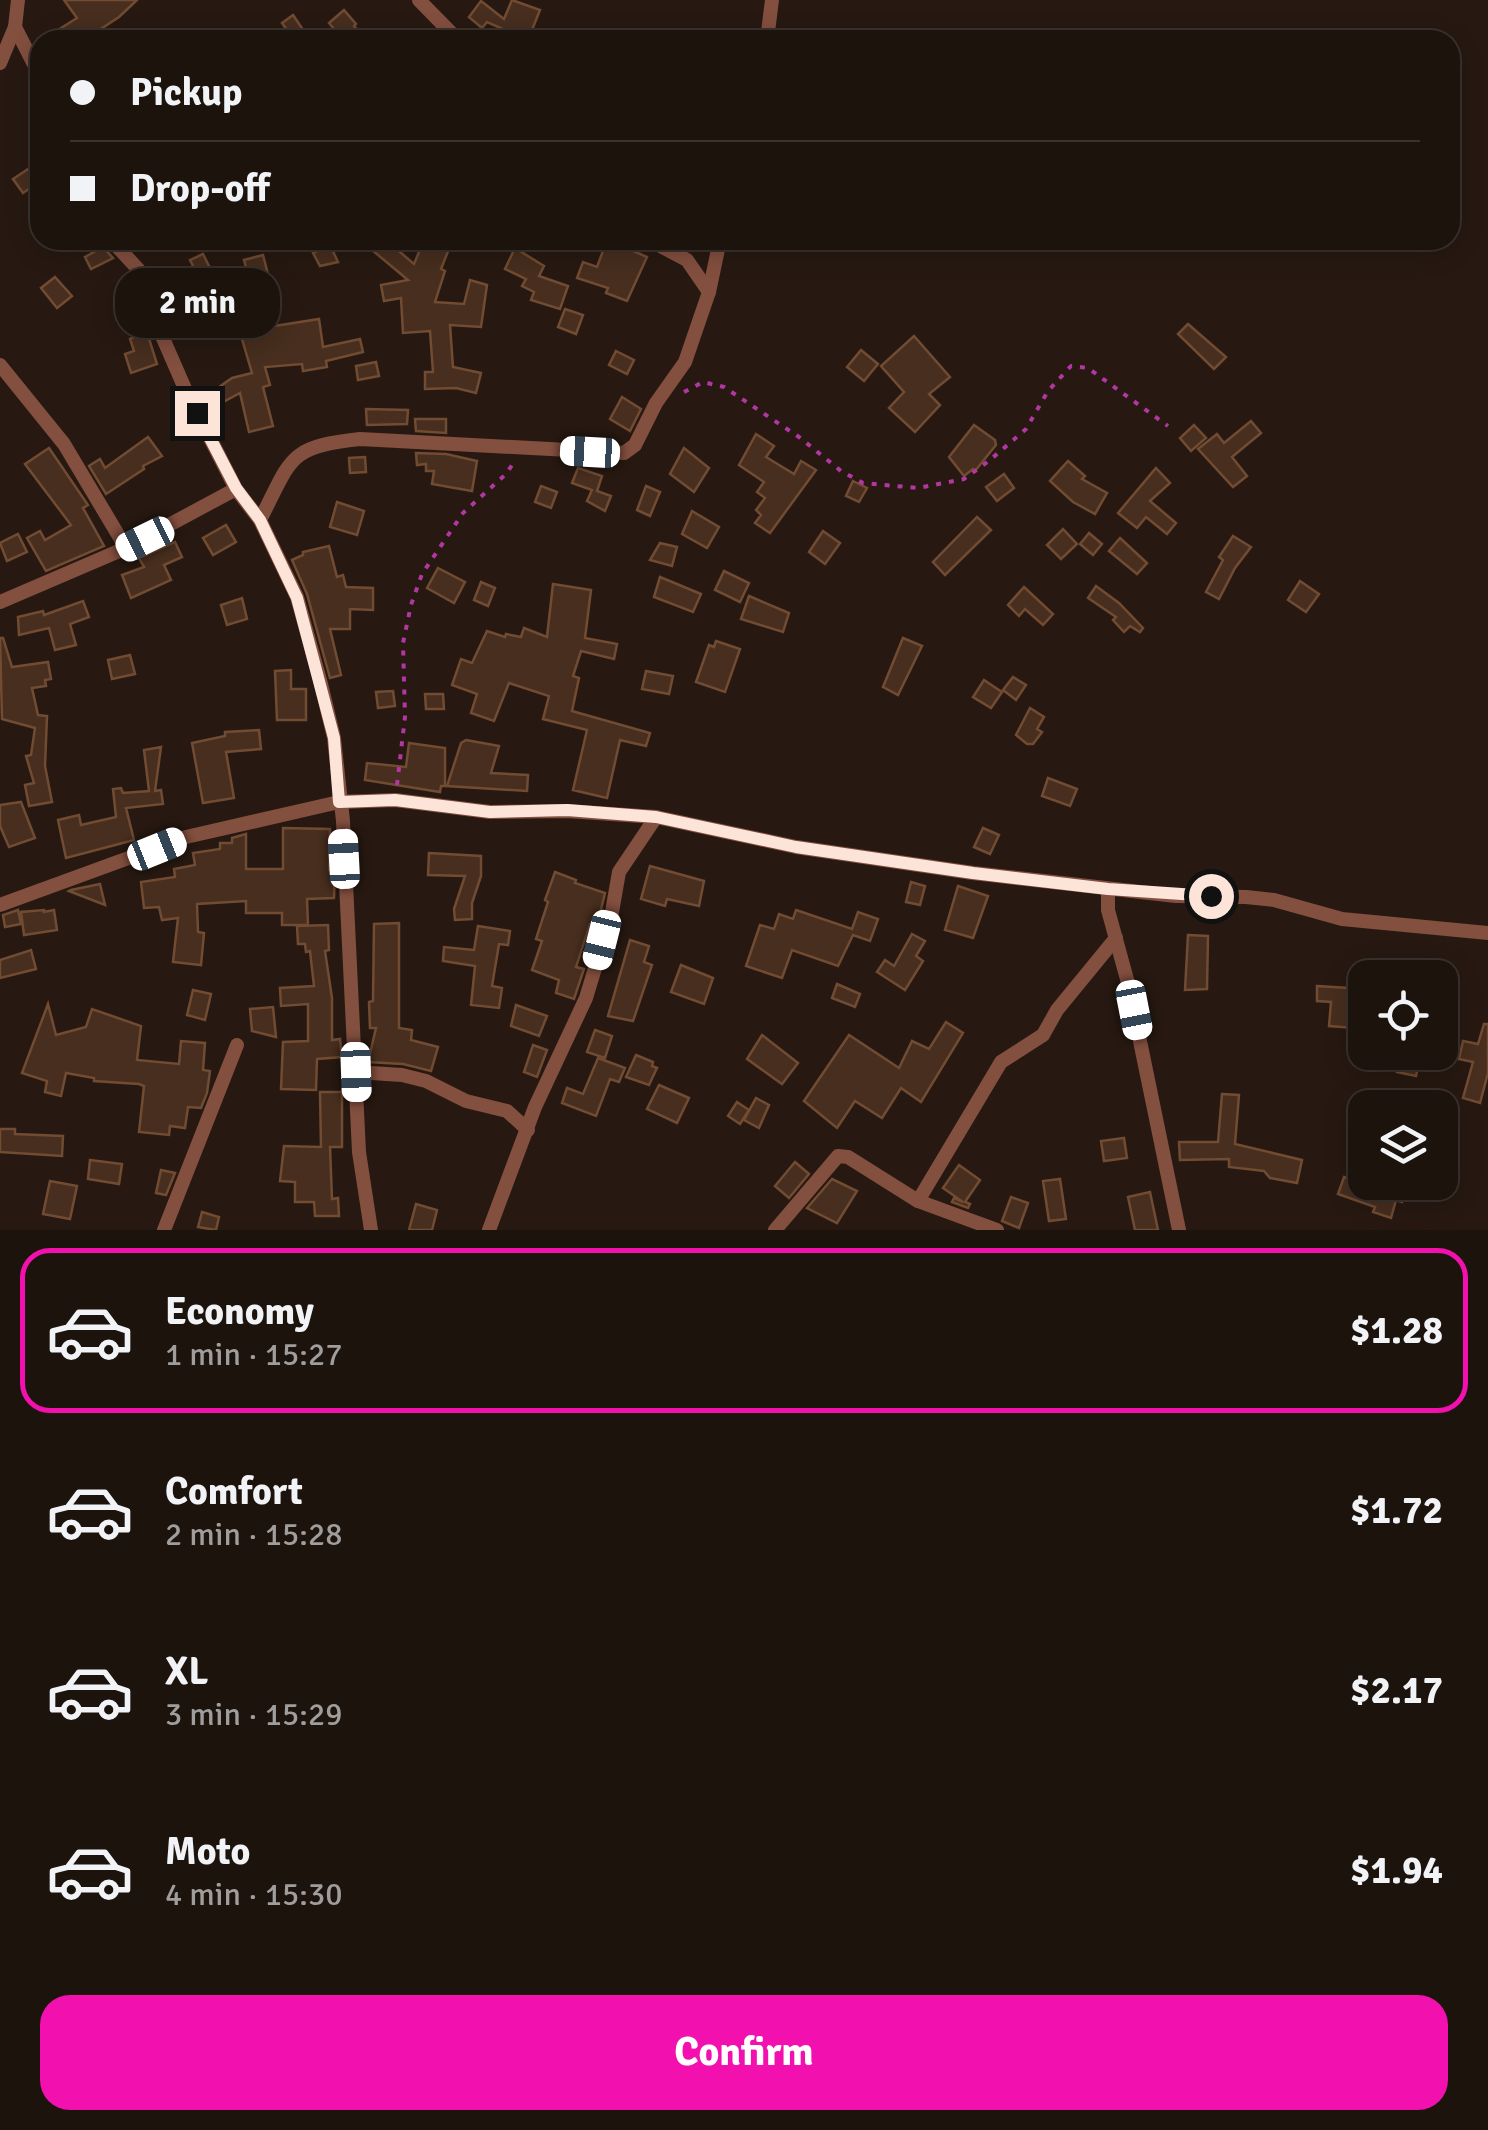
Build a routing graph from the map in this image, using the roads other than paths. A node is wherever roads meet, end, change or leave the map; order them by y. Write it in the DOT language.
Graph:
graph roads {
  1 [pos="18,0"];
  2 [pos="419,0"];
  3 [pos="772,0"];
  4 [pos="15,27"];
  5 [pos="448,30"];
  6 [pos="768,30"];
  7 [pos="30,56"];
  8 [pos="0,62"];
  9 [pos="120,250"];
  10 [pos="668,250"];
  11 [pos="718,250"];
  12 [pos="709,292"];
  13 [pos="0,365"];
  14 [pos="236,488"];
  15 [pos="260,520"];
  16 [pos="126,548"];
  17 [pos="0,602"];
  18 [pos="339,802"];
  19 [pos="656,817"];
  20 [pos="1108,889"];
  21 [pos="0,905"];
  22 [pos="1488,933"];
  23 [pos="1116,938"];
  24 [pos="238,1045"];
  25 [pos="356,1072"];
  26 [pos="528,1130"];
  27 [pos="918,1201"];
  28 [pos="164,1230"];
  29 [pos="370,1230"];
  30 [pos="490,1230"];
  31 [pos="775,1230"];
  32 [pos="997,1230"];
  33 [pos="1179,1230"];
  1 -- 4 [label="street"];
  2 -- 5 [label="street"];
  3 -- 6 [label="street"];
  4 -- 7 [label="street"];
  4 -- 8 [label="street"];
  9 -- 14 [label="street"];
  10 -- 12 [label="street"];
  11 -- 12 [label="street"];
  12 -- 15 [label="street"];
  13 -- 16 [label="street"];
  14 -- 15 [label="street"];
  14 -- 16 [label="street"];
  15 -- 18 [label="street"];
  16 -- 17 [label="street"];
  18 -- 19 [label="street"];
  18 -- 21 [label="street"];
  18 -- 25 [label="street"];
  19 -- 20 [label="street"];
  19 -- 26 [label="street"];
  20 -- 22 [label="street"];
  20 -- 23 [label="street"];
  23 -- 27 [label="street"];
  23 -- 33 [label="street"];
  24 -- 28 [label="street"];
  25 -- 26 [label="street"];
  25 -- 29 [label="street"];
  26 -- 30 [label="street"];
  27 -- 31 [label="street"];
  27 -- 32 [label="street"];
}
